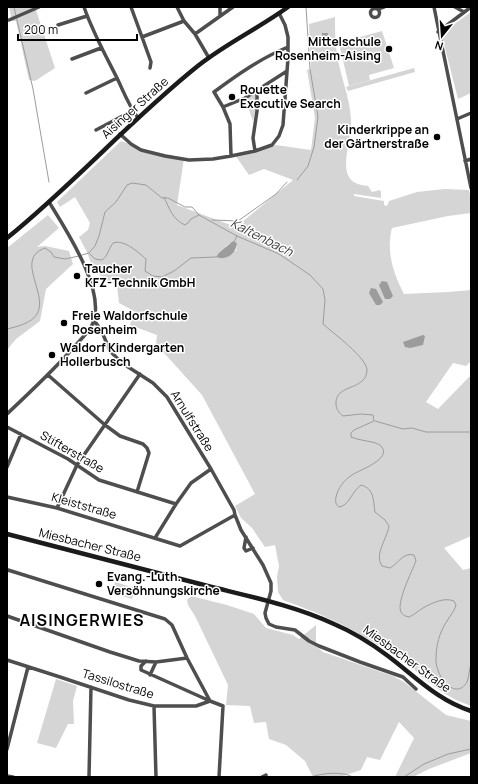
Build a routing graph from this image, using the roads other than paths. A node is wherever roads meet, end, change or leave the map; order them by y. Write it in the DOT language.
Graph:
graph roads {
  1 [pos="39,7"];
  2 [pos="84,7"];
  3 [pos="131,7"];
  4 [pos="177,7"];
  5 [pos="220,7"];
  6 [pos="233,7"];
  7 [pos="288,7"];
  8 [pos="384,7"];
  9 [pos="434,7"];
  10 [pos="455,7"];
  11 [pos="471,7"];
  12 [pos="378,9"];
  13 [pos="464,12"];
  14 [pos="279,13"];
  15 [pos="87,16"];
  16 [pos="220,16"];
  17 [pos="9,20"];
  18 [pos="184,21"];
  19 [pos="58,25"];
  20 [pos="438,32"];
  21 [pos="195,34"];
  22 [pos="142,37"];
  23 [pos="288,47"];
  24 [pos="101,48"];
  25 [pos="209,58"];
  26 [pos="72,59"];
  27 [pos="150,68"];
  28 [pos="287,71"];
  29 [pos="117,78"];
  30 [pos="257,90"];
  31 [pos="86,93"];
  32 [pos="223,107"];
  33 [pos="132,111"];
  34 [pos="471,113"];
  35 [pos="138,118"];
  36 [pos="458,119"];
  37 [pos="96,130"];
  38 [pos="120,134"];
  39 [pos="255,151"];
  40 [pos="231,156"];
  41 [pos="471,159"];
  42 [pos="465,161"];
  43 [pos="471,188"];
  44 [pos="49,202"];
  45 [pos="7,238"];
  46 [pos="93,322"];
  47 [pos="140,374"];
  48 [pos="48,375"];
  49 [pos="7,414"];
  50 [pos="105,425"];
  51 [pos="7,427"];
  52 [pos="21,434"];
  53 [pos="77,465"];
  54 [pos="7,467"];
  55 [pos="211,469"];
  56 [pos="137,492"];
  57 [pos="7,497"];
  58 [pos="176,504"];
  59 [pos="57,508"];
  60 [pos="235,515"];
  61 [pos="7,534"];
  62 [pos="246,537"];
  63 [pos="155,538"];
  64 [pos="253,548"];
  65 [pos="7,571"];
  66 [pos="7,616"];
  67 [pos="187,658"];
  68 [pos="7,660"];
  69 [pos="146,661"];
  70 [pos="156,662"];
  71 [pos="28,667"];
  72 [pos="150,675"];
  73 [pos="90,687"];
  74 [pos="416,689"];
  75 [pos="210,701"];
  76 [pos="154,706"];
  77 [pos="471,711"];
  78 [pos="7,749"];
  79 [pos="7,776"];
  80 [pos="13,777"];
  81 [pos="89,777"];
  82 [pos="156,777"];
  83 [pos="219,777"];
  1 -- 17 [label="street"];
  2 -- 15 [label="street"];
  3 -- 22 [label="street"];
  4 -- 18 [label="street"];
  5 -- 16 [label="street"];
  6 -- 16 [label="street"];
  7 -- 14 [label="main road, Aisinger Straße"];
  8 -- 12 [label="street"];
  9 -- 20 [label="street"];
  10 -- 13 [label="street"];
  11 -- 13 [label="street"];
  13 -- 20 [label="street"];
  14 -- 23 [label="street"];
  14 -- 25 [label="main road, Aisinger Straße"];
  15 -- 19 [label="street"];
  15 -- 24 [label="street"];
  16 -- 21 [label="street"];
  18 -- 21 [label="street"];
  18 -- 22 [label="street"];
  20 -- 36 [label="street"];
  21 -- 25 [label="street"];
  22 -- 27 [label="street"];
  23 -- 28 [label="street"];
  23 -- 32 [label="street"];
  24 -- 26 [label="street"];
  24 -- 29 [label="street"];
  25 -- 35 [label="main road, Aisinger Straße"];
  28 -- 30 [label="street"];
  28 -- 39 [label="street"];
  29 -- 31 [label="street"];
  29 -- 33 [label="street"];
  30 -- 32 [label="street"];
  30 -- 39 [label="street"];
  32 -- 40 [label="street"];
  33 -- 35 [label="street"];
  33 -- 37 [label="street"];
  34 -- 36 [label="street"];
  35 -- 38 [label="main road, Aisinger Straße"];
  36 -- 42 [label="street"];
  38 -- 40 [label="street"];
  38 -- 44 [label="main road, Aisinger Straße"];
  39 -- 40 [label="street"];
  41 -- 42 [label="street"];
  42 -- 43 [label="street"];
  44 -- 45 [label="main road, Aisinger Straße"];
  44 -- 46 [label="street"];
  46 -- 47 [label="street, Arnulfstraße"];
  46 -- 48 [label="street"];
  47 -- 50 [label="street"];
  47 -- 55 [label="street, Arnulfstraße"];
  48 -- 49 [label="street"];
  48 -- 50 [label="street"];
  50 -- 53 [label="street"];
  50 -- 56 [label="street"];
  51 -- 52 [label="street, Stifterstraße"];
  52 -- 53 [label="street, Stifterstraße"];
  52 -- 54 [label="street"];
  53 -- 56 [label="street, Stifterstraße"];
  53 -- 59 [label="street"];
  55 -- 58 [label="street, Arnulfstraße"];
  55 -- 60 [label="street"];
  56 -- 58 [label="street, Stifterstraße"];
  57 -- 59 [label="street, Kleiststraße"];
  58 -- 63 [label="street, Arnulfstraße"];
  59 -- 63 [label="street, Kleiststraße"];
  60 -- 62 [label="street"];
  60 -- 63 [label="street, Kleiststraße"];
  61 -- 77 [label="main road, Miesbacher Straße"];
  62 -- 64 [label="street"];
  62 -- 64 [label="street"];
  64 -- 74 [label="street"];
  65 -- 67 [label="street"];
  66 -- 69 [label="street"];
  67 -- 70 [label="street"];
  67 -- 75 [label="street"];
  68 -- 71 [label="street, Tassilostraße"];
  69 -- 70 [label="street"];
  69 -- 72 [label="street"];
  70 -- 72 [label="street"];
  71 -- 73 [label="street, Tassilostraße"];
  71 -- 78 [label="street"];
  72 -- 75 [label="street"];
  73 -- 76 [label="street, Tassilostraße"];
  73 -- 81 [label="street"];
  75 -- 76 [label="street, Tassilostraße"];
  75 -- 83 [label="street"];
  76 -- 82 [label="street"];
  79 -- 80 [label="street"];
}
